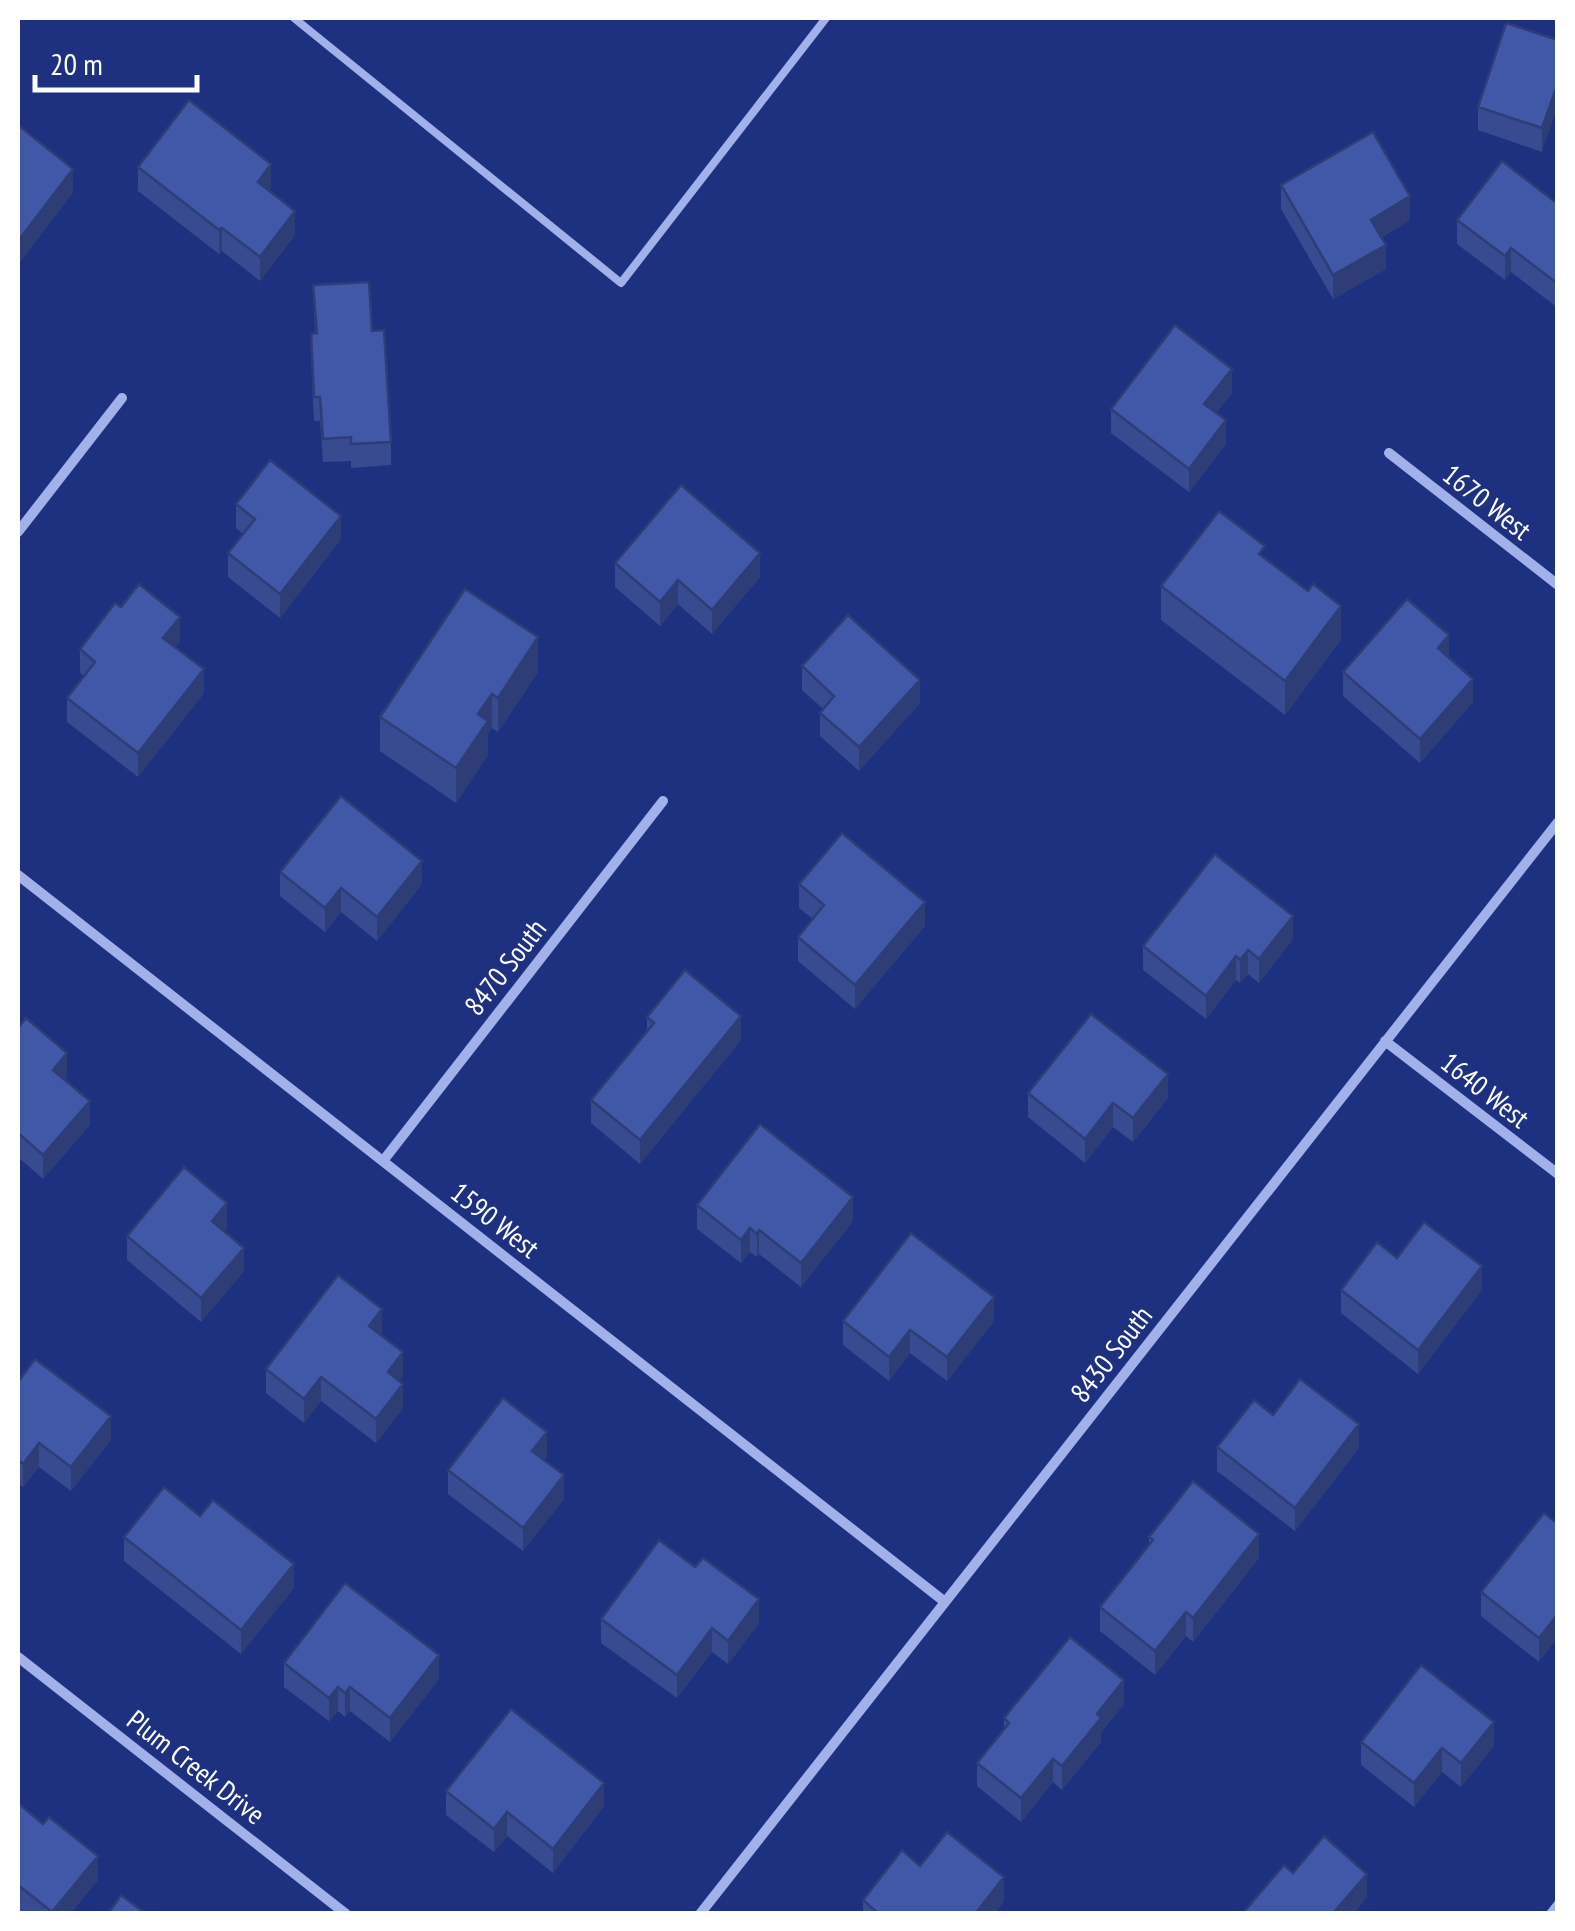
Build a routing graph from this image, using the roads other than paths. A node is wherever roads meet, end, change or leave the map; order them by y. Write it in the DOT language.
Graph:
graph roads {
  1 [pos="294,18"];
  2 [pos="826,18"];
  3 [pos="122,398"];
  4 [pos="1389,454"];
  5 [pos="18,532"];
  6 [pos="1558,585"];
  7 [pos="664,801"];
  8 [pos="1558,822"];
  9 [pos="18,875"];
  10 [pos="1386,1041"];
  11 [pos="383,1160"];
  12 [pos="1558,1174"];
  13 [pos="945,1602"];
  14 [pos="18,1656"];
  15 [pos="1558,1905"];
  16 [pos="346,1914"];
  17 [pos="700,1914"];
  18 [pos="1550,1914"];
  1 -- 2 [label="lane"];
  3 -- 5 [label="street"];
  4 -- 6 [label="street, 1670 West"];
  7 -- 11 [label="street, 8470 South"];
  8 -- 10 [label="street, 8430 South"];
  9 -- 11 [label="street, 1590 West"];
  10 -- 12 [label="street, 1640 West"];
  10 -- 13 [label="street, 8430 South"];
  11 -- 13 [label="street, 1590 West"];
  13 -- 17 [label="street, 8430 South"];
  14 -- 16 [label="street, Plum Creek Drive"];
  15 -- 18 [label="street"];
}
